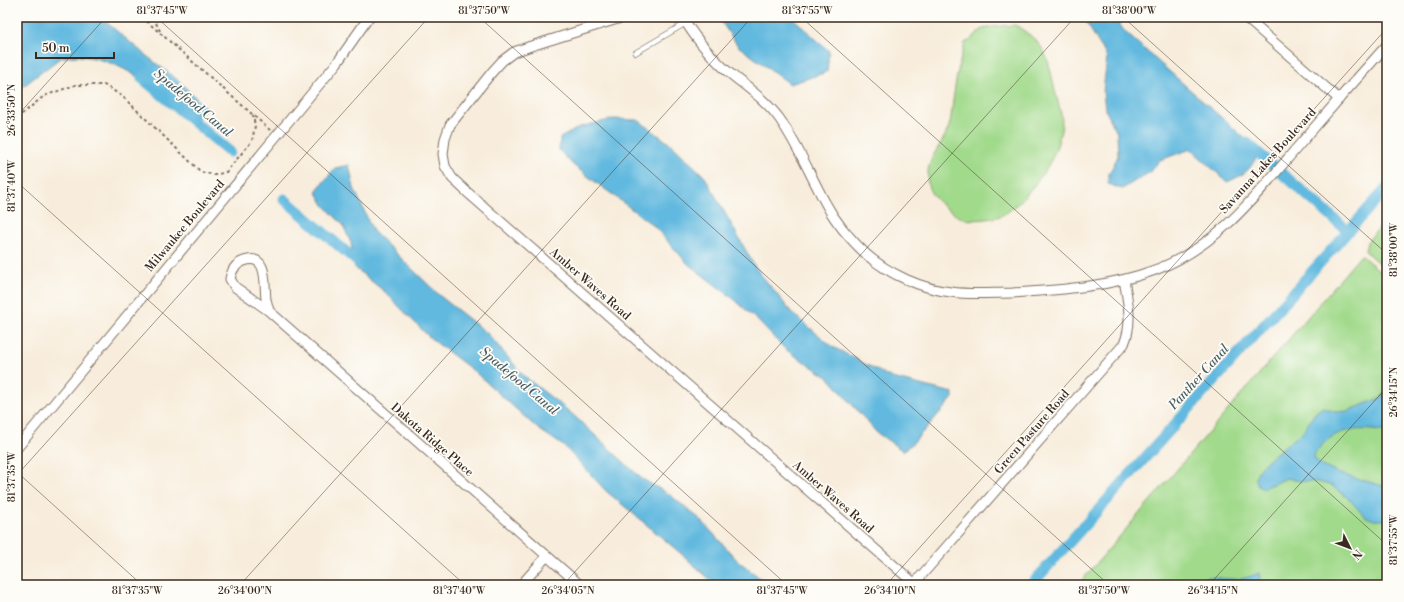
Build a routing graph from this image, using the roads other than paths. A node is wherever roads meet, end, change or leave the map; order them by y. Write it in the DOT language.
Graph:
graph roads {
  1 [pos="369,17"];
  2 [pos="624,17"];
  3 [pos="1245,17"];
  4 [pos="605,20"];
  5 [pos="685,20"];
  6 [pos="1387,44"];
  7 [pos="635,53"];
  8 [pos="1338,99"];
  9 [pos="1124,280"];
  10 [pos="269,312"];
  11 [pos="17,448"];
  12 [pos="546,556"];
  13 [pos="914,584"];
  14 [pos="521,585"];
  15 [pos="580,585"];
  1 -- 11 [label="street, Milwaukee Boulevard"];
  2 -- 4 [label="street, Amber Waves Road"];
  3 -- 8 [label="street"];
  4 -- 13 [label="street, Amber Waves Road"];
  5 -- 7 [label="lane"];
  5 -- 9 [label="street, Savanna Lakes Boulevard"];
  6 -- 8 [label="street, Savanna Lakes Boulevard"];
  8 -- 9 [label="street, Savanna Lakes Boulevard"];
  9 -- 13 [label="street, Green Pasture Road"];
  10 -- 10 [label="street, Dakota Ridge Place"];
  10 -- 12 [label="street, Dakota Ridge Place"];
  12 -- 14 [label="street"];
  12 -- 15 [label="street, Dakota Ridge Place"];
}
